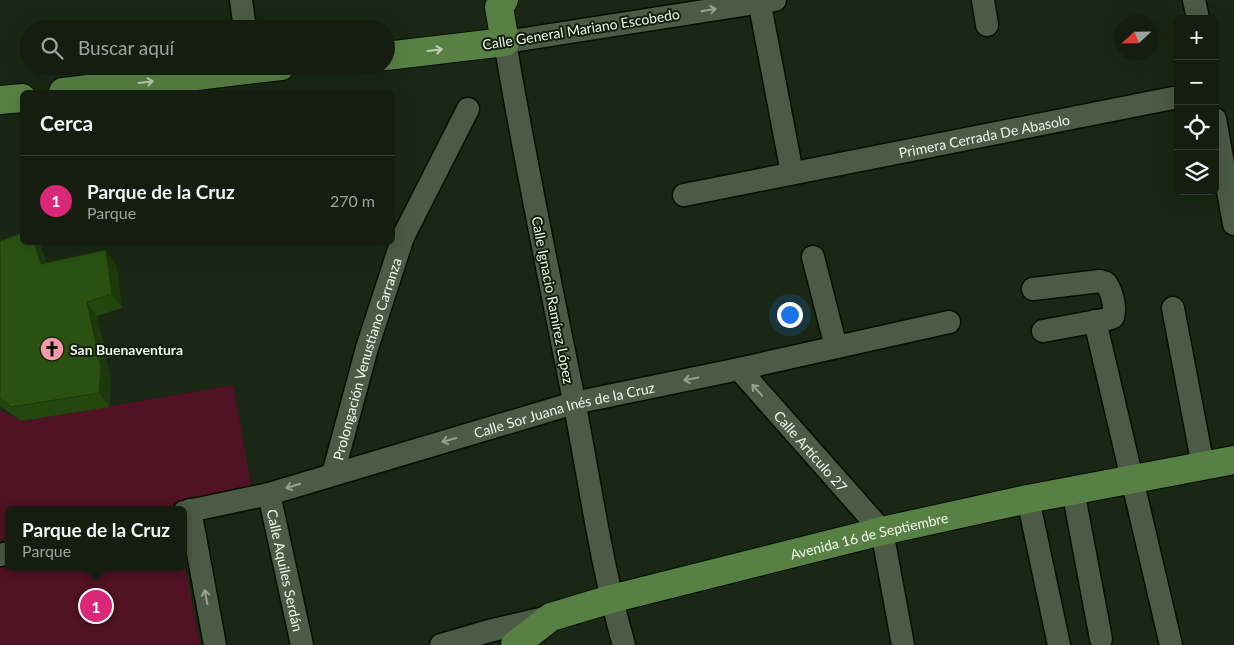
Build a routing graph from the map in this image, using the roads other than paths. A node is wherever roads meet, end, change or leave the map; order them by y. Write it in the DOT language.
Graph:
graph roads {
  1 [pos="241,0"];
  2 [pos="983,0"];
  3 [pos="1194,0"];
  4 [pos="765,1"];
  5 [pos="500,2"];
  6 [pos="1197,15"];
  7 [pos="244,20"];
  8 [pos="987,25"];
  9 [pos="505,42"];
  10 [pos="395,55"];
  11 [pos="196,75"];
  12 [pos="79,90"];
  13 [pos="20,98"];
  14 [pos="1174,98"];
  15 [pos="0,100"];
  16 [pos="468,109"];
  17 [pos="1219,141"];
  18 [pos="792,173"];
  19 [pos="684,195"];
  20 [pos="1233,216"];
  21 [pos="813,257"];
  22 [pos="1033,289"];
  23 [pos="1173,308"];
  24 [pos="1095,321"];
  25 [pos="949,322"];
  26 [pos="1043,331"];
  27 [pos="836,347"];
  28 [pos="739,369"];
  29 [pos="574,403"];
  30 [pos="1234,460"];
  31 [pos="1203,466"];
  32 [pos="333,474"];
  33 [pos="1132,480"];
  34 [pos="1073,490"];
  35 [pos="269,494"];
  36 [pos="1028,499"];
  37 [pos="187,511"];
  38 [pos="187,516"];
  39 [pos="882,531"];
  40 [pos="611,600"];
  41 [pos="551,616"];
  42 [pos="1101,639"];
  43 [pos="215,645"];
  44 [pos="302,645"];
  45 [pos="441,645"];
  46 [pos="515,645"];
  47 [pos="624,645"];
  48 [pos="903,645"];
  49 [pos="1059,645"];
  50 [pos="1171,645"];
  1 -- 7 [label="street"];
  2 -- 8 [label="street"];
  3 -- 6 [label="street"];
  9 -- 4 [label="street, Calle General Mariano Escobedo, one-way"];
  4 -- 18 [label="street"];
  5 -- 9 [label="main road, Calle Ignacio Ramírez López"];
  10 -- 9 [label="main road, Calle General Mariano Escobedo, one-way"];
  9 -- 29 [label="street, Calle Ignacio Ramírez López"];
  12 -- 11 [label="main road, one-way"];
  13 -- 15 [label="main road"];
  14 -- 18 [label="street, Primera Cerrada De Abasolo"];
  16 -- 32 [label="street, Prolongación Venustiano Carranza"];
  17 -- 20 [label="street"];
  18 -- 19 [label="street, Primera Cerrada De Abasolo"];
  21 -- 27 [label="street"];
  22 -- 24 [label="street"];
  23 -- 31 [label="street"];
  24 -- 26 [label="street"];
  24 -- 33 [label="street"];
  25 -- 27 [label="street, Calle Sor Juana Inés de la Cruz"];
  27 -- 28 [label="street, Calle Sor Juana Inés de la Cruz"];
  28 -- 29 [label="street, Calle Sor Juana Inés de la Cruz, one-way"];
  39 -- 28 [label="street, Calle Artículo 27, one-way"];
  29 -- 32 [label="street, Calle Sor Juana Inés de la Cruz, one-way"];
  29 -- 40 [label="street, Calle Ignacio Ramírez López"];
  30 -- 31 [label="main road, Avenida 16 de Septiembre"];
  31 -- 33 [label="main road, Avenida 16 de Septiembre"];
  32 -- 35 [label="street, Calle Sor Juana Inés de la Cruz, one-way"];
  33 -- 34 [label="main road, Avenida 16 de Septiembre"];
  33 -- 50 [label="street"];
  34 -- 36 [label="main road, Avenida 16 de Septiembre"];
  34 -- 42 [label="street"];
  35 -- 37 [label="street, Calle Sor Juana Inés de la Cruz"];
  35 -- 44 [label="street, Calle Aquiles Serdán"];
  36 -- 39 [label="main road, Avenida 16 de Septiembre"];
  36 -- 49 [label="street"];
  43 -- 38 [label="street, one-way"];
  39 -- 40 [label="main road, Avenida 16 de Septiembre"];
  39 -- 48 [label="street"];
  40 -- 41 [label="main road, Avenida 16 de Septiembre"];
  40 -- 47 [label="street, Calle Ignacio Ramírez López"];
  41 -- 45 [label="street"];
  41 -- 46 [label="main road, Avenida 16 de Septiembre"];
}
